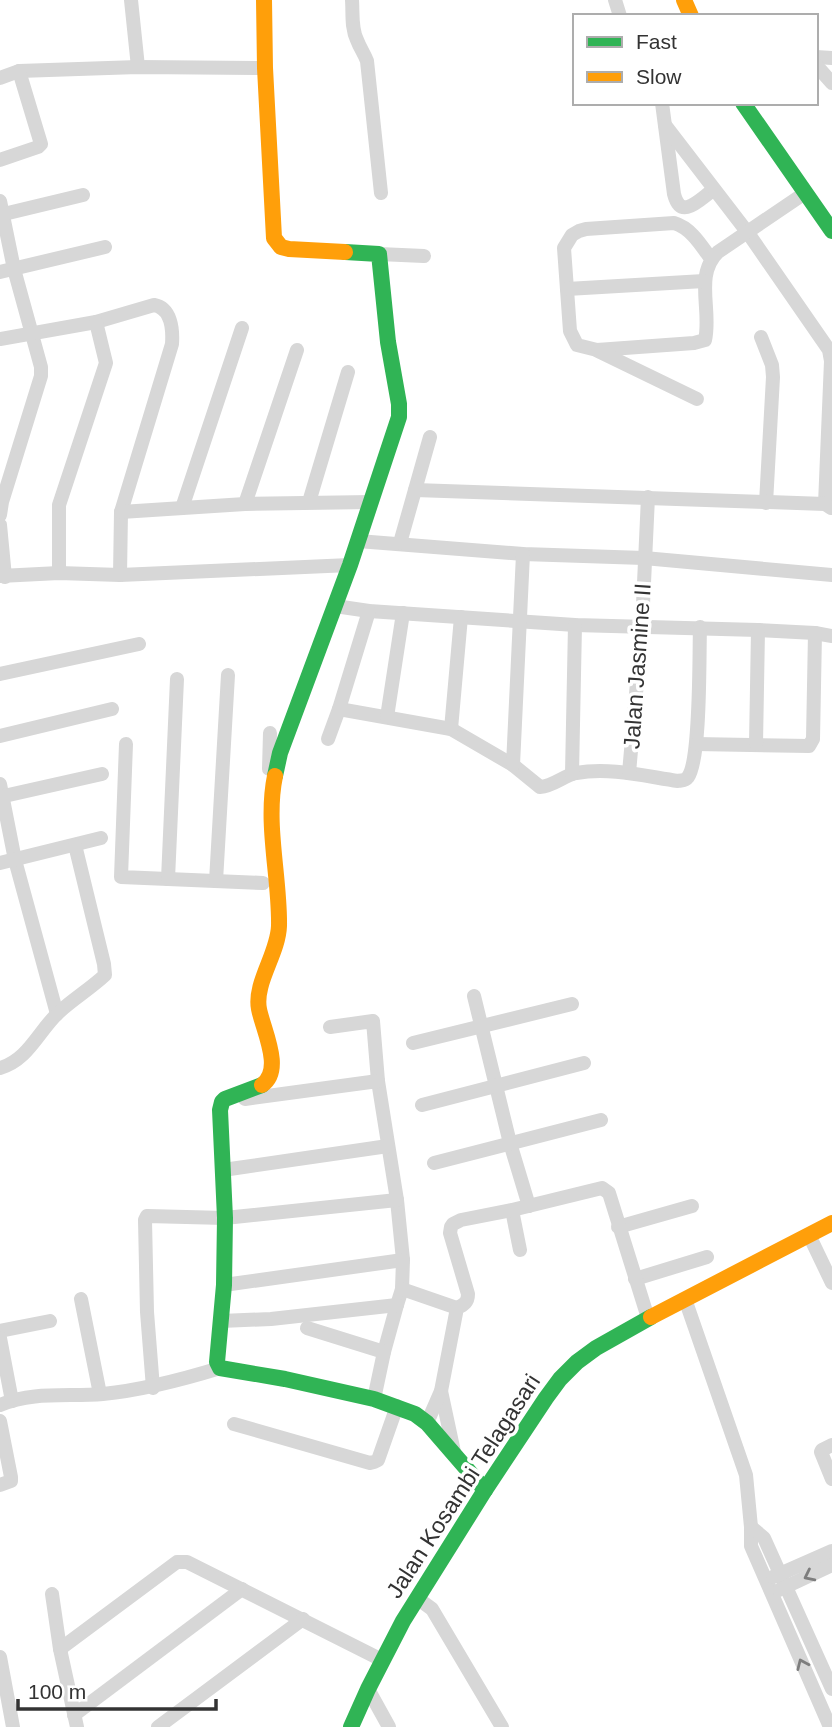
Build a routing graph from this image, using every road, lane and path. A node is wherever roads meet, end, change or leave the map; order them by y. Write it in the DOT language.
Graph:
graph roads {
  1 [pos="131,0"];
  2 [pos="264,0"];
  3 [pos="352,0"];
  4 [pos="138,67"];
  5 [pos="818,67"];
  6 [pos="265,68"];
  7 [pos="19,71"];
  8 [pos="0,78"];
  9 [pos="832,83"];
  10 [pos="662,105"];
  11 [pos="744,105"];
  12 [pos="665,125"];
  13 [pos="0,160"];
  14 [pos="713,190"];
  15 [pos="381,193"];
  16 [pos="805,193"];
  17 [pos="83,195"];
  18 [pos="1,210"];
  19 [pos="832,232"];
  20 [pos="748,233"];
  21 [pos="106,247"];
  22 [pos="379,254"];
  23 [pos="424,256"];
  24 [pos="712,259"];
  25 [pos="7,271"];
  26 [pos="704,281"];
  27 [pos="567,289"];
  28 [pos="96,322"];
  29 [pos="242,328"];
  30 [pos="31,333"];
  31 [pos="761,337"];
  32 [pos="0,339"];
  33 [pos="297,350"];
  34 [pos="597,350"];
  35 [pos="348,372"];
  36 [pos="697,399"];
  37 [pos="430,437"];
  38 [pos="415,489"];
  39 [pos="648,497"];
  40 [pos="309,502"];
  41 [pos="371,502"];
  42 [pos="766,503"];
  43 [pos="245,504"];
  44 [pos="828,507"];
  45 [pos="182,508"];
  46 [pos="121,512"];
  47 [pos="0,515"];
  48 [pos="0,526"];
  49 [pos="358,541"];
  50 [pos="400,543"];
  51 [pos="523,554"];
  52 [pos="644,558"];
  53 [pos="350,565"];
  54 [pos="59,573"];
  55 [pos="120,575"];
  56 [pos="832,575"];
  57 [pos="2,577"];
  58 [pos="335,606"];
  59 [pos="369,611"];
  60 [pos="403,613"];
  61 [pos="461,617"];
  62 [pos="520,620"];
  63 [pos="575,625"];
  64 [pos="642,626"];
  65 [pos="699,627"];
  66 [pos="758,630"];
  67 [pos="815,634"];
  68 [pos="832,636"];
  69 [pos="139,644"];
  70 [pos="0,674"];
  71 [pos="228,675"];
  72 [pos="177,679"];
  73 [pos="112,709"];
  74 [pos="339,709"];
  75 [pos="387,717"];
  76 [pos="451,729"];
  77 [pos="279,733"];
  78 [pos="0,736"];
  79 [pos="328,739"];
  80 [pos="126,744"];
  81 [pos="696,744"];
  82 [pos="756,744"];
  83 [pos="513,765"];
  84 [pos="629,773"];
  85 [pos="102,774"];
  86 [pos="572,774"];
  87 [pos="1,792"];
  88 [pos="101,838"];
  89 [pos="75,845"];
  90 [pos="15,860"];
  91 [pos="0,863"];
  92 [pos="168,879"];
  93 [pos="216,881"];
  94 [pos="270,883"];
  95 [pos="474,996"];
  96 [pos="572,1004"];
  97 [pos="57,1014"];
  98 [pos="481,1026"];
  99 [pos="330,1027"];
  100 [pos="413,1043"];
  101 [pos="1,1062"];
  102 [pos="584,1063"];
  103 [pos="378,1081"];
  104 [pos="496,1086"];
  105 [pos="222,1102"];
  106 [pos="422,1105"];
  107 [pos="601,1120"];
  108 [pos="510,1143"];
  109 [pos="388,1146"];
  110 [pos="434,1163"];
  111 [pos="223,1170"];
  112 [pos="397,1200"];
  113 [pos="529,1206"];
  114 [pos="692,1206"];
  115 [pos="512,1210"];
  116 [pos="225,1218"];
  117 [pos="832,1223"];
  118 [pos="618,1227"];
  119 [pos="809,1235"];
  120 [pos="520,1250"];
  121 [pos="707,1257"];
  122 [pos="403,1260"];
  123 [pos="635,1279"];
  124 [pos="832,1283"];
  125 [pos="224,1285"];
  126 [pos="402,1289"];
  127 [pos="685,1298"];
  128 [pos="81,1299"];
  129 [pos="397,1305"];
  130 [pos="457,1308"];
  131 [pos="648,1318"];
  132 [pos="50,1321"];
  133 [pos="221,1321"];
  134 [pos="307,1328"];
  135 [pos="0,1331"];
  136 [pos="0,1338"];
  137 [pos="384,1352"];
  138 [pos="220,1368"];
  139 [pos="153,1388"];
  140 [pos="441,1391"];
  141 [pos="100,1394"];
  142 [pos="374,1399"];
  143 [pos="6,1403"];
  144 [pos="397,1406"];
  145 [pos="0,1421"];
  146 [pos="427,1423"];
  147 [pos="234,1424"];
  148 [pos="832,1445"];
  149 [pos="455,1457"];
  150 [pos="832,1479"];
  151 [pos="0,1485"];
  152 [pos="485,1490"];
  153 [pos="751,1527"];
  154 [pos="832,1551"];
  155 [pos="832,1565"];
  156 [pos="784,1580"];
  157 [pos="768,1586"];
  158 [pos="242,1589"];
  159 [pos="52,1594"];
  160 [pos="417,1598"];
  161 [pos="303,1619"];
  162 [pos="60,1649"];
  163 [pos="0,1657"];
  164 [pos="382,1660"];
  165 [pos="368,1689"];
  166 [pos="832,1689"];
  167 [pos="75,1721"];
  168 [pos="356,1723"];
  169 [pos="13,1727"];
  170 [pos="158,1727"];
  171 [pos="389,1727"];
  172 [pos="502,1727"];
  173 [pos="830,1727"];
  1 -- 4 [label="street"];
  2 -- 6 [label="street"];
  3 -- 15 [label="street"];
  4 -- 6 [label="street"];
  4 -- 7 [label="street"];
  5 -- 9 [label="street"];
  6 -- 22 [label="street"];
  7 -- 8 [label="street"];
  7 -- 13 [label="street"];
  10 -- 12 [label="street"];
  11 -- 16 [label="street"];
  12 -- 14 [label="street"];
  12 -- 14 [label="street"];
  14 -- 20 [label="street"];
  16 -- 19 [label="street"];
  16 -- 20 [label="street"];
  17 -- 18 [label="street"];
  18 -- 25 [label="street"];
  20 -- 24 [label="street"];
  20 -- 44 [label="street"];
  21 -- 25 [label="street"];
  22 -- 23 [label="street"];
  22 -- 41 [label="street"];
  24 -- 26 [label="street"];
  24 -- 27 [label="street"];
  25 -- 30 [label="street"];
  26 -- 27 [label="street"];
  26 -- 34 [label="street"];
  27 -- 34 [label="street"];
  28 -- 30 [label="street"];
  28 -- 46 [label="street"];
  28 -- 54 [label="street"];
  29 -- 45 [label="street"];
  30 -- 32 [label="street"];
  30 -- 47 [label="street"];
  31 -- 42 [label="street"];
  33 -- 43 [label="street"];
  34 -- 36 [label="street"];
  35 -- 40 [label="street"];
  37 -- 38 [label="street"];
  38 -- 39 [label="street"];
  38 -- 50 [label="street"];
  39 -- 42 [label="street"];
  39 -- 52 [label="street, Jalan Jasmine II"];
  40 -- 41 [label="street"];
  40 -- 43 [label="street"];
  41 -- 49 [label="street"];
  42 -- 44 [label="street"];
  43 -- 45 [label="street"];
  45 -- 46 [label="street"];
  46 -- 55 [label="street"];
  48 -- 57 [label="street"];
  49 -- 50 [label="street"];
  49 -- 53 [label="street"];
  50 -- 51 [label="street"];
  51 -- 52 [label="street"];
  51 -- 62 [label="street"];
  52 -- 56 [label="street"];
  52 -- 64 [label="street, Jalan Jasmine II"];
  53 -- 55 [label="street"];
  53 -- 58 [label="street"];
  54 -- 55 [label="street"];
  54 -- 57 [label="street"];
  58 -- 59 [label="street"];
  58 -- 77 [label="street"];
  59 -- 60 [label="street"];
  59 -- 74 [label="street"];
  60 -- 61 [label="street"];
  60 -- 75 [label="street"];
  61 -- 62 [label="street"];
  61 -- 76 [label="street"];
  62 -- 63 [label="street"];
  62 -- 83 [label="street"];
  63 -- 64 [label="street"];
  63 -- 86 [label="street"];
  64 -- 65 [label="street"];
  64 -- 84 [label="street, Jalan Jasmine II"];
  65 -- 66 [label="street"];
  65 -- 81 [label="street"];
  66 -- 67 [label="street"];
  66 -- 82 [label="street"];
  67 -- 68 [label="street"];
  67 -- 82 [label="street"];
  69 -- 70 [label="street"];
  71 -- 93 [label="street"];
  72 -- 92 [label="street"];
  73 -- 78 [label="street"];
  74 -- 75 [label="street"];
  74 -- 79 [label="street"];
  75 -- 76 [label="street"];
  76 -- 83 [label="street"];
  77 -- 94 [label="street"];
  77 -- 94 [label="street"];
  80 -- 92 [label="street"];
  81 -- 82 [label="street"];
  81 -- 84 [label="street"];
  83 -- 86 [label="street"];
  84 -- 86 [label="street"];
  85 -- 87 [label="street"];
  87 -- 90 [label="street"];
  88 -- 89 [label="street"];
  89 -- 90 [label="street"];
  89 -- 97 [label="street"];
  90 -- 91 [label="street"];
  90 -- 97 [label="street"];
  92 -- 93 [label="street"];
  93 -- 94 [label="street"];
  94 -- 105 [label="street"];
  95 -- 98 [label="street"];
  96 -- 98 [label="street"];
  97 -- 101 [label="street"];
  98 -- 100 [label="street"];
  98 -- 104 [label="street"];
  99 -- 103 [label="street"];
  102 -- 104 [label="street"];
  103 -- 105 [label="street"];
  103 -- 109 [label="street"];
  104 -- 106 [label="street"];
  104 -- 108 [label="street"];
  105 -- 111 [label="street"];
  107 -- 108 [label="street"];
  108 -- 110 [label="street"];
  108 -- 113 [label="street"];
  109 -- 111 [label="street"];
  109 -- 112 [label="street"];
  111 -- 116 [label="street"];
  112 -- 116 [label="street"];
  112 -- 122 [label="street"];
  113 -- 115 [label="street"];
  113 -- 118 [label="street"];
  114 -- 118 [label="street"];
  115 -- 120 [label="street"];
  115 -- 130 [label="street"];
  116 -- 125 [label="street"];
  116 -- 139 [label="street"];
  117 -- 119 [label="street, Jalan Kosambi Telagasari"];
  118 -- 123 [label="street"];
  119 -- 124 [label="street"];
  119 -- 127 [label="street, Jalan Kosambi Telagasari"];
  121 -- 123 [label="street"];
  122 -- 125 [label="street"];
  122 -- 126 [label="street"];
  123 -- 131 [label="street"];
  125 -- 133 [label="street"];
  126 -- 129 [label="street"];
  126 -- 130 [label="street"];
  127 -- 131 [label="street, Jalan Kosambi Telagasari"];
  127 -- 153 [label="street"];
  128 -- 141 [label="street"];
  129 -- 133 [label="street"];
  129 -- 137 [label="street"];
  130 -- 140 [label="street"];
  131 -- 152 [label="street, Jalan Kosambi Telagasari"];
  132 -- 135 [label="street"];
  133 -- 138 [label="street"];
  134 -- 137 [label="street"];
  136 -- 143 [label="street"];
  137 -- 142 [label="street"];
  138 -- 139 [label="street"];
  138 -- 142 [label="street"];
  139 -- 141 [label="street"];
  140 -- 146 [label="street"];
  140 -- 149 [label="street"];
  141 -- 143 [label="street"];
  142 -- 144 [label="street"];
  144 -- 146 [label="street"];
  144 -- 147 [label="street"];
  145 -- 151 [label="street"];
  146 -- 149 [label="street"];
  148 -- 150 [label="street"];
  149 -- 152 [label="street"];
  152 -- 160 [label="street, Jalan Kosambi Telagasari"];
  153 -- 156 [label="street"];
  153 -- 157 [label="street"];
  154 -- 156 [label="street"];
  155 -- 156 [label="street, one-way"];
  156 -- 157 [label="street"];
  156 -- 166 [label="street"];
  173 -- 157 [label="street, one-way"];
  158 -- 161 [label="street"];
  158 -- 162 [label="street"];
  158 -- 167 [label="street"];
  159 -- 162 [label="street"];
  160 -- 164 [label="street, Jalan Kosambi Telagasari"];
  160 -- 172 [label="street"];
  161 -- 164 [label="street"];
  161 -- 170 [label="street"];
  162 -- 167 [label="street"];
  163 -- 169 [label="street"];
  164 -- 165 [label="street, Jalan Kosambi Telagasari"];
  165 -- 168 [label="street, Jalan Kosambi Telagasari"];
  165 -- 171 [label="street"];
}
